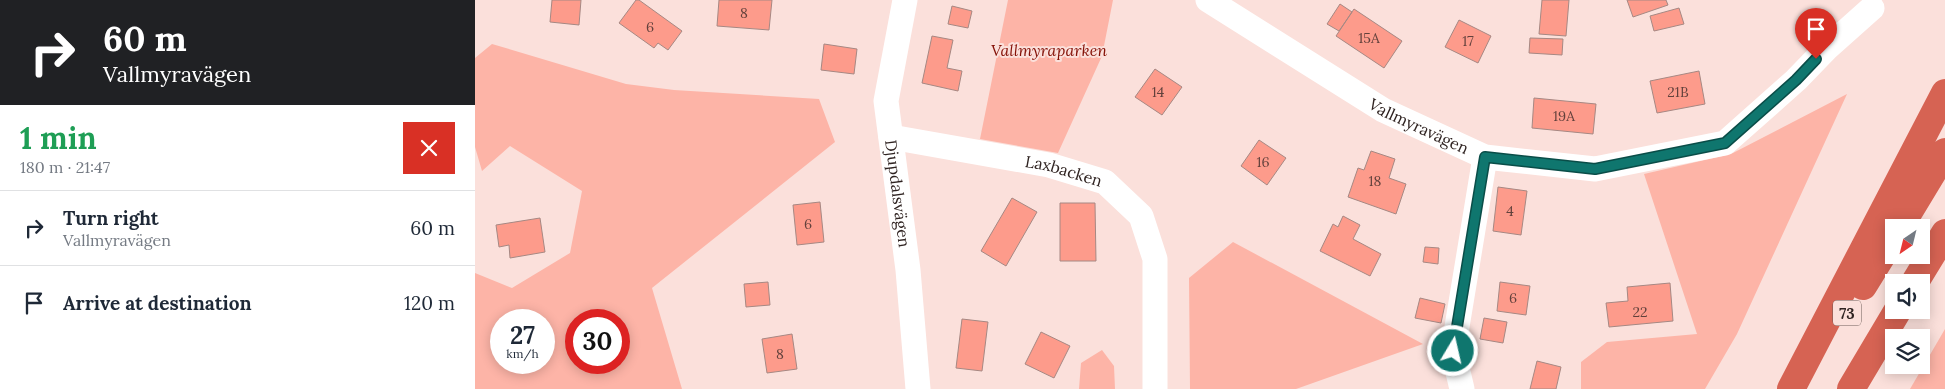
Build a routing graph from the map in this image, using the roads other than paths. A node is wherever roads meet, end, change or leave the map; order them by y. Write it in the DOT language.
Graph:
graph roads {
  1 [pos="905,0"];
  2 [pos="1208,0"];
  3 [pos="1872,8"];
  4 [pos="1945,93"];
  5 [pos="891,137"];
  6 [pos="1945,152"];
  7 [pos="1485,157"];
  8 [pos="1904,219"];
  9 [pos="1945,233"];
  10 [pos="1885,251"];
  11 [pos="1920,274"];
  12 [pos="1894,319"];
  13 [pos="918,389"];
  14 [pos="1155,389"];
  15 [pos="1463,389"];
  16 [pos="1791,389"];
  17 [pos="1801,389"];
  18 [pos="1851,389"];
  1 -- 5 [label="street, Djupdalsvägen"];
  2 -- 7 [label="street, Vallmyravägen"];
  3 -- 7 [label="street, Vallmyravägen"];
  4 -- 16 [label="highway"];
  5 -- 13 [label="street, Djupdalsvägen"];
  5 -- 14 [label="street, Laxbacken"];
  6 -- 8 [label="highway"];
  7 -- 15 [label="street"];
  9 -- 11 [label="highway"];
  10 -- 17 [label="highway, 73"];
  12 -- 18 [label="highway, 73"];
}
